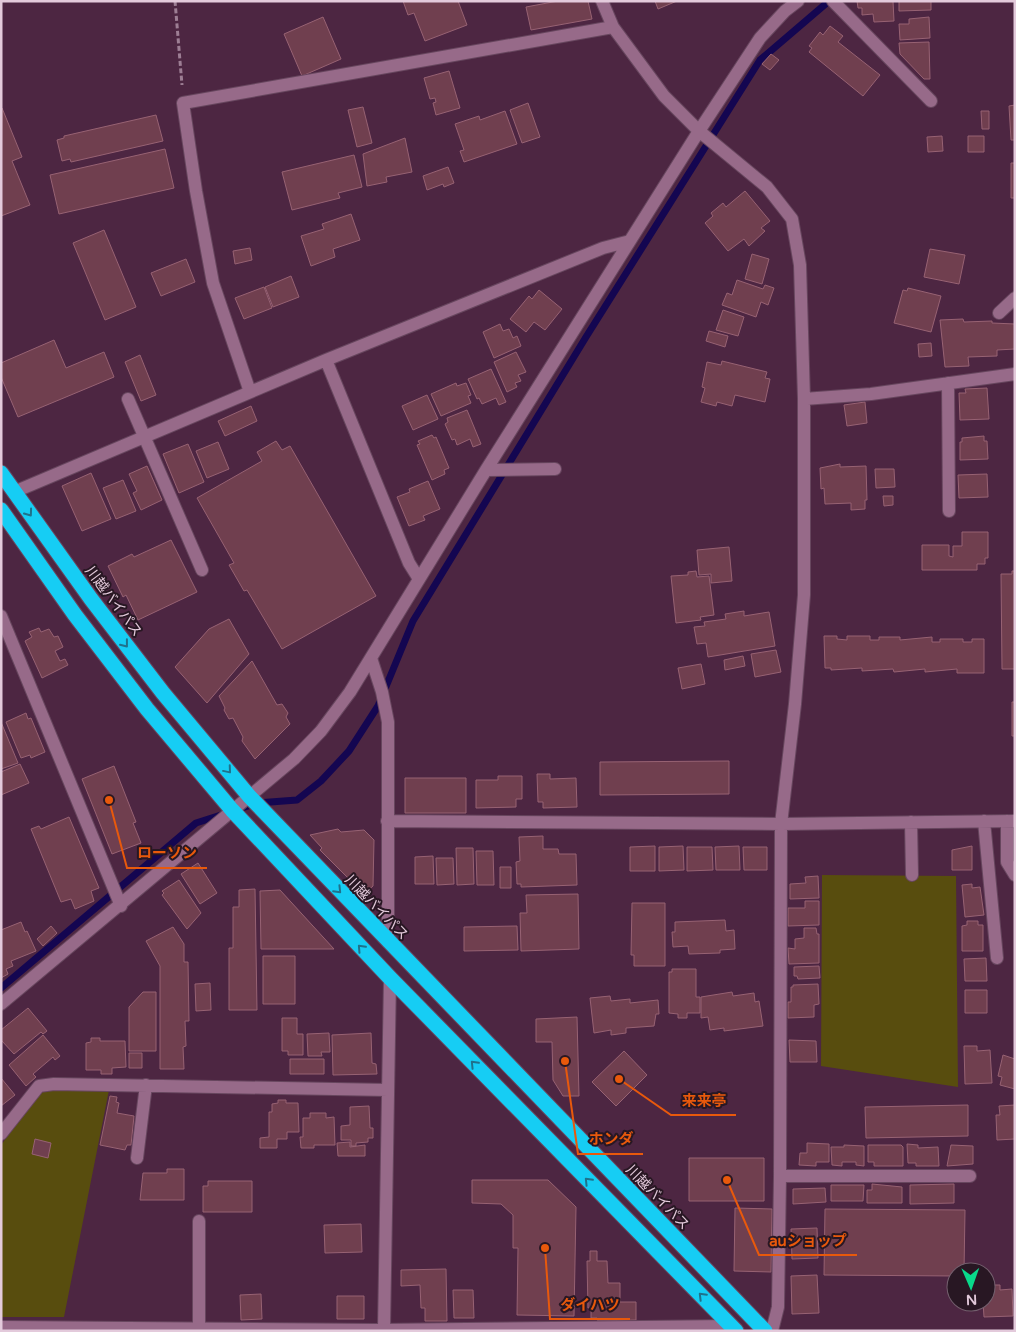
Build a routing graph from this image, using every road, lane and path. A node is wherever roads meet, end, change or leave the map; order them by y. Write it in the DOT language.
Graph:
graph roads {
  1 [pos="175,1"];
  2 [pos="602,1"];
  3 [pos="798,1"];
  4 [pos="833,1"];
  5 [pos="613,27"];
  6 [pos="931,101"];
  7 [pos="183,103"];
  8 [pos="698,131"];
  9 [pos="630,241"];
  10 [pos="1015,298"];
  11 [pos="999,313"];
  12 [pos="326,360"];
  13 [pos="1015,374"];
  14 [pos="948,383"];
  15 [pos="250,392"];
  16 [pos="128,399"];
  17 [pos="804,399"];
  18 [pos="145,437"];
  19 [pos="486,470"];
  20 [pos="555,470"];
  21 [pos="1,473"];
  22 [pos="14,492"];
  23 [pos="1,510"];
  24 [pos="949,511"];
  25 [pos="202,570"];
  26 [pos="419,579"];
  27 [pos="1,616"];
  28 [pos="371,658"];
  29 [pos="249,796"];
  30 [pos="232,810"];
  31 [pos="388,821"];
  32 [pos="984,821"];
  33 [pos="1011,821"];
  34 [pos="911,822"];
  35 [pos="781,824"];
  36 [pos="912,875"];
  37 [pos="1015,875"];
  38 [pos="121,906"];
  39 [pos="388,942"];
  40 [pos="997,958"];
  41 [pos="390,978"];
  42 [pos="1,1004"];
  43 [pos="146,1085"];
  44 [pos="388,1090"];
  45 [pos="1,1134"];
  46 [pos="137,1158"];
  47 [pos="780,1176"];
  48 [pos="970,1176"];
  49 [pos="198,1221"];
  50 [pos="1,1326"];
  51 [pos="734,1328"];
  52 [pos="200,1330"];
  53 [pos="380,1330"];
  54 [pos="765,1331"];
  55 [pos="772,1331"];
  1 -- 7 [label="path"];
  2 -- 5 [label="street"];
  3 -- 8 [label="street"];
  4 -- 6 [label="street"];
  5 -- 7 [label="street"];
  5 -- 8 [label="street"];
  7 -- 15 [label="street"];
  8 -- 9 [label="street"];
  8 -- 17 [label="street"];
  9 -- 12 [label="street"];
  9 -- 19 [label="street"];
  10 -- 11 [label="street"];
  12 -- 15 [label="street"];
  12 -- 26 [label="street"];
  13 -- 14 [label="street"];
  14 -- 17 [label="street"];
  14 -- 24 [label="street"];
  15 -- 18 [label="street"];
  16 -- 18 [label="street"];
  17 -- 35 [label="street"];
  18 -- 22 [label="street"];
  18 -- 25 [label="street"];
  19 -- 20 [label="street"];
  19 -- 26 [label="street"];
  21 -- 22 [label="highway, 川越バイパス"];
  22 -- 29 [label="highway, 川越バイパス, one-way"];
  23 -- 30 [label="highway"];
  26 -- 28 [label="street"];
  27 -- 38 [label="street"];
  28 -- 29 [label="street"];
  28 -- 31 [label="street"];
  29 -- 30 [label="street"];
  29 -- 39 [label="highway, 川越バイパス, one-way"];
  30 -- 38 [label="street"];
  41 -- 30 [label="highway, one-way"];
  31 -- 35 [label="street"];
  31 -- 39 [label="street"];
  32 -- 33 [label="street"];
  32 -- 34 [label="street"];
  32 -- 40 [label="street"];
  33 -- 37 [label="street"];
  34 -- 35 [label="street"];
  34 -- 36 [label="street"];
  35 -- 47 [label="street"];
  38 -- 42 [label="street"];
  39 -- 54 [label="highway, 川越バイパス"];
  41 -- 44 [label="street"];
  51 -- 41 [label="highway, one-way"];
  43 -- 44 [label="street"];
  43 -- 45 [label="street"];
  43 -- 46 [label="street"];
  44 -- 53 [label="street"];
  47 -- 48 [label="street"];
  47 -- 55 [label="street"];
  49 -- 52 [label="street"];
  50 -- 52 [label="street"];
  51 -- 53 [label="street"];
  52 -- 53 [label="street"];
}
